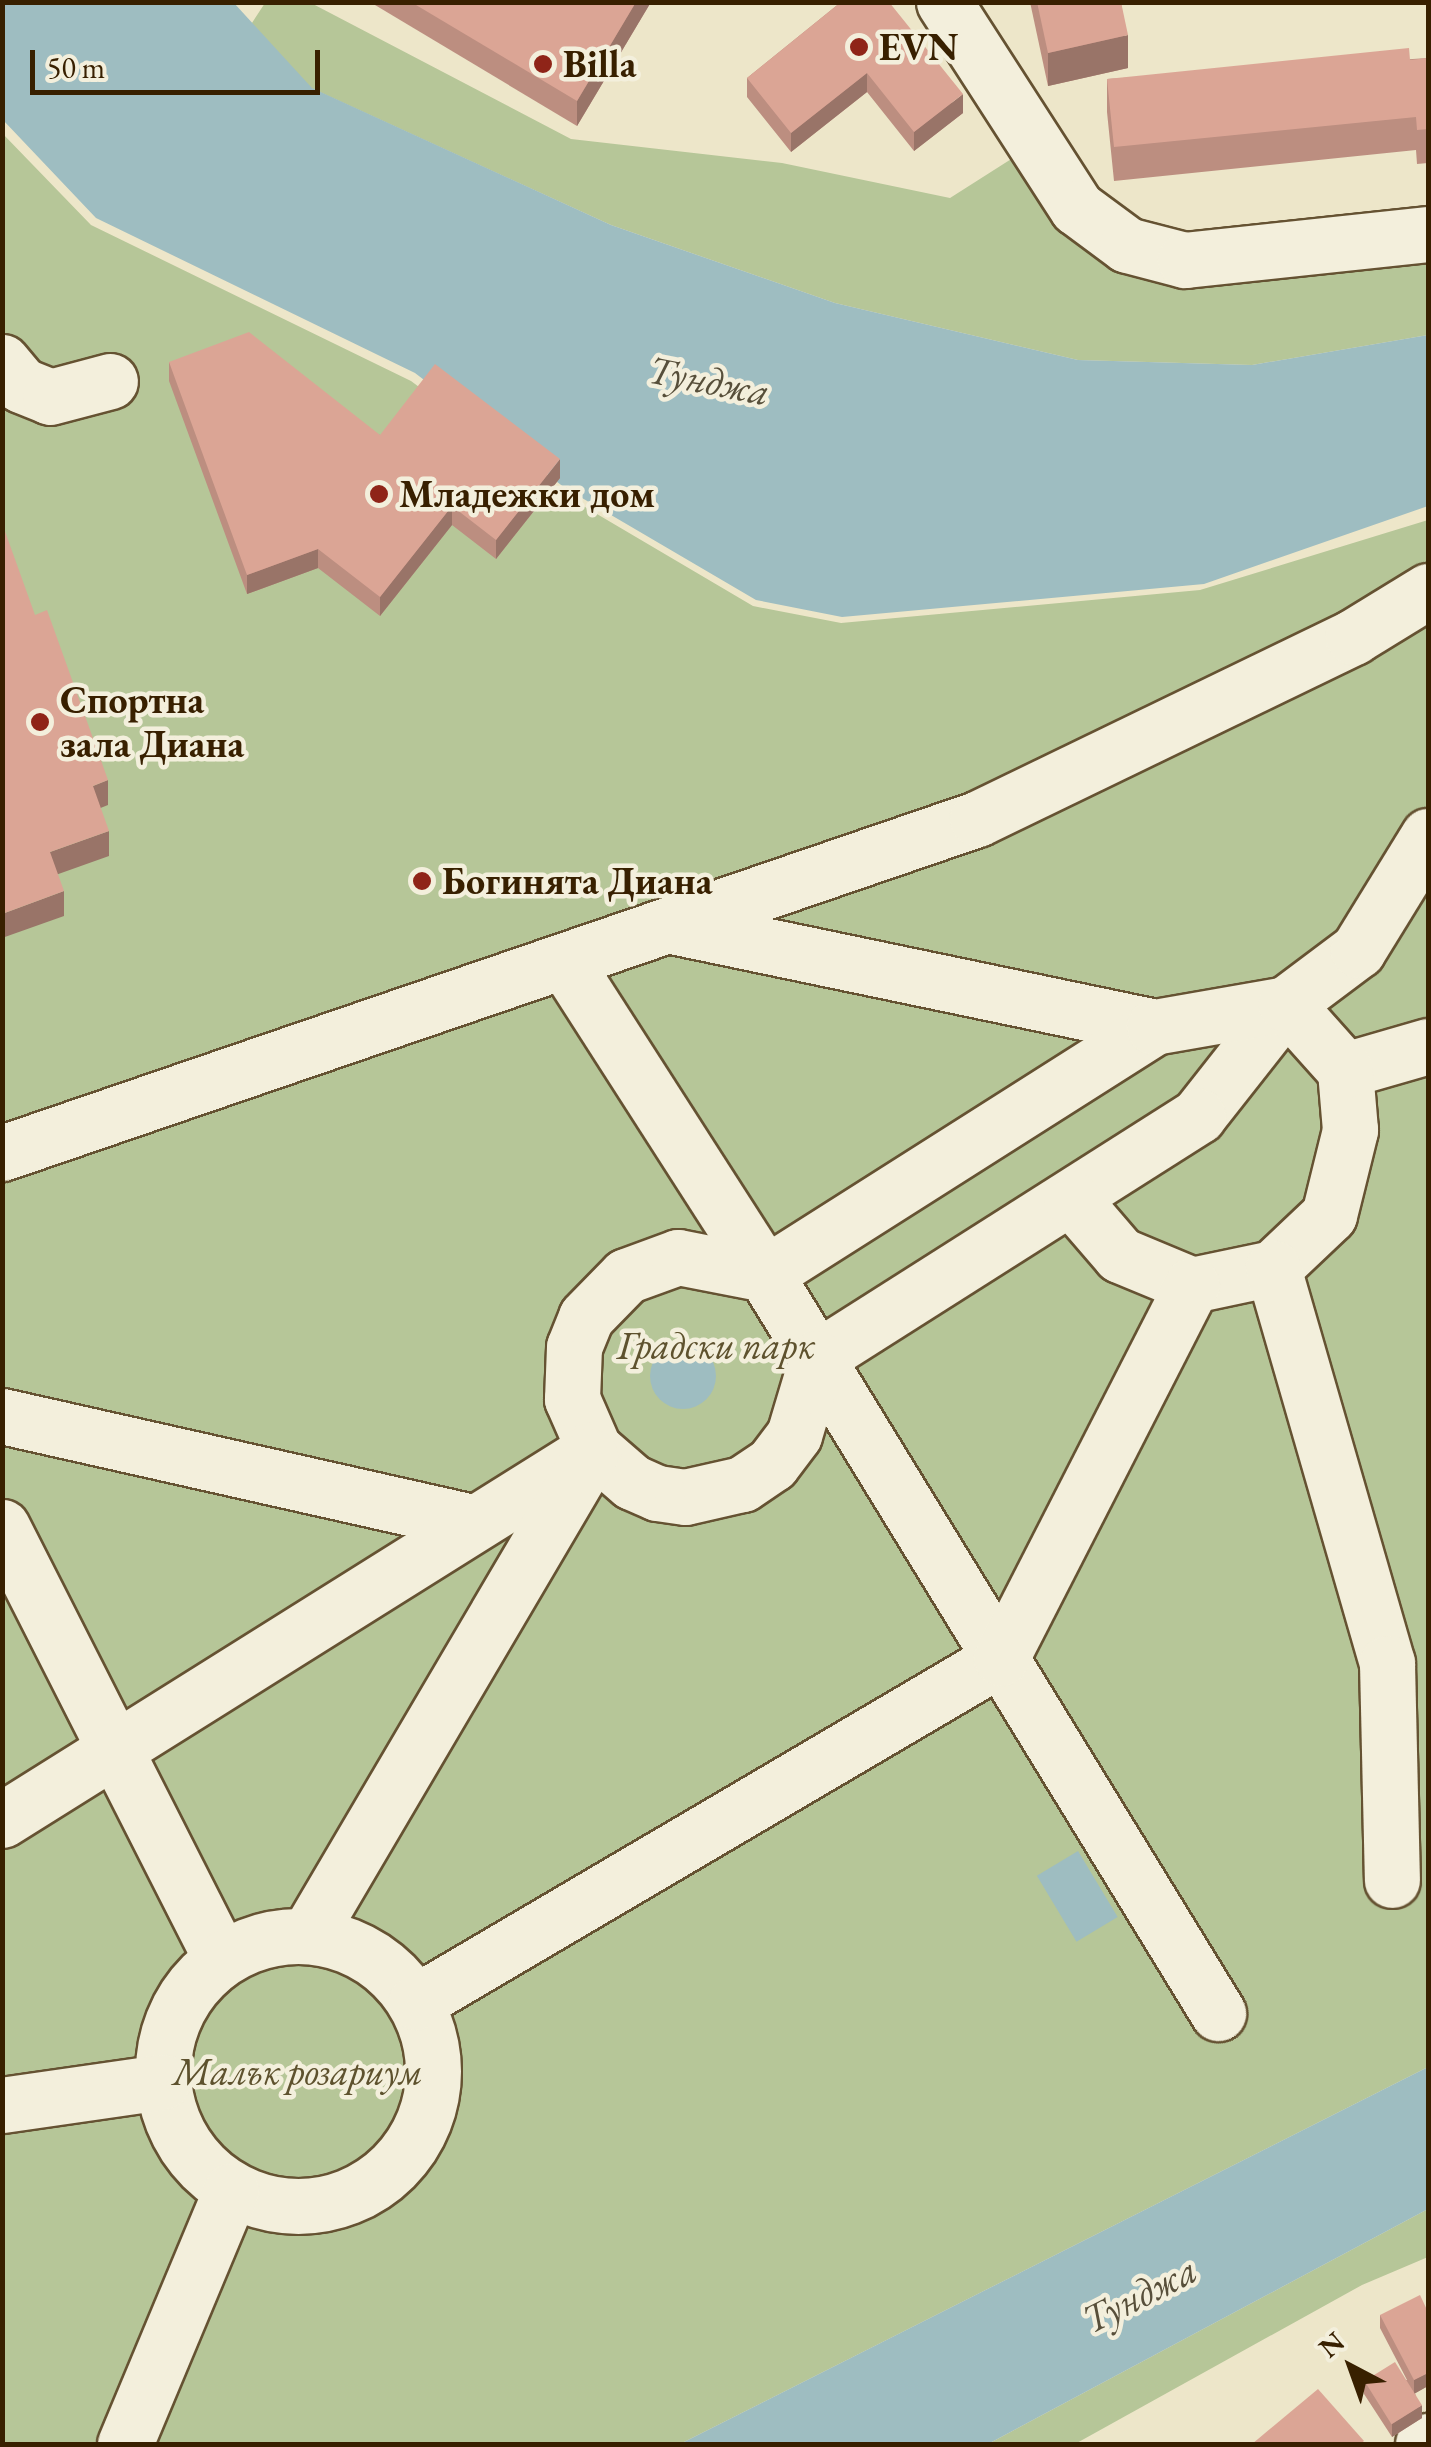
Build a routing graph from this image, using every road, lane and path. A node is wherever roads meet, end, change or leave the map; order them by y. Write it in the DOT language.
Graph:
graph roads {
  1 [pos="944,2"];
  2 [pos="1428,234"];
  3 [pos="2,362"];
  4 [pos="110,381"];
  5 [pos="1428,590"];
  6 [pos="1428,836"];
  7 [pos="672,926"];
  8 [pos="564,962"];
  9 [pos="1286,1004"];
  10 [pos="1154,1028"];
  11 [pos="1428,1046"];
  12 [pos="1344,1070"];
  13 [pos="2,1153"];
  14 [pos="1070,1198"];
  15 [pos="1273,1268"];
  16 [pos="765,1274"];
  17 [pos="1192,1284"];
  18 [pos="817,1358"];
  19 [pos="2,1416"];
  20 [pos="594,1449"];
  21 [pos="474,1522"];
  22 [pos="2,1527"];
  23 [pos="1001,1658"];
  24 [pos="116,1749"];
  25 [pos="2,1820"];
  26 [pos="1392,1880"];
  27 [pos="308,1935"];
  28 [pos="220,1959"];
  29 [pos="416,2002"];
  30 [pos="1218,2013"];
  31 [pos="162,2082"];
  32 [pos="2,2105"];
  33 [pos="231,2190"];
  34 [pos="125,2444"];
  1 -- 2 [label="street"];
  3 -- 4 [label="street"];
  5 -- 7 [label="street"];
  6 -- 9 [label="street"];
  7 -- 8 [label="street"];
  7 -- 10 [label="street"];
  8 -- 13 [label="street"];
  8 -- 16 [label="street"];
  9 -- 10 [label="street"];
  9 -- 12 [label="street"];
  9 -- 14 [label="street"];
  10 -- 16 [label="street"];
  11 -- 12 [label="street"];
  12 -- 15 [label="street"];
  14 -- 17 [label="street"];
  14 -- 18 [label="street"];
  15 -- 17 [label="street"];
  15 -- 26 [label="street"];
  16 -- 18 [label="street"];
  16 -- 20 [label="street"];
  17 -- 23 [label="street"];
  18 -- 20 [label="street"];
  18 -- 23 [label="street"];
  19 -- 21 [label="street"];
  20 -- 21 [label="street"];
  20 -- 27 [label="street"];
  21 -- 24 [label="street"];
  22 -- 24 [label="street"];
  23 -- 29 [label="street"];
  23 -- 30 [label="street"];
  24 -- 25 [label="street"];
  24 -- 28 [label="street"];
  27 -- 28 [label="street"];
  27 -- 29 [label="street"];
  28 -- 31 [label="street"];
  29 -- 33 [label="street"];
  31 -- 32 [label="street"];
  31 -- 33 [label="street"];
  33 -- 34 [label="street"];
}
